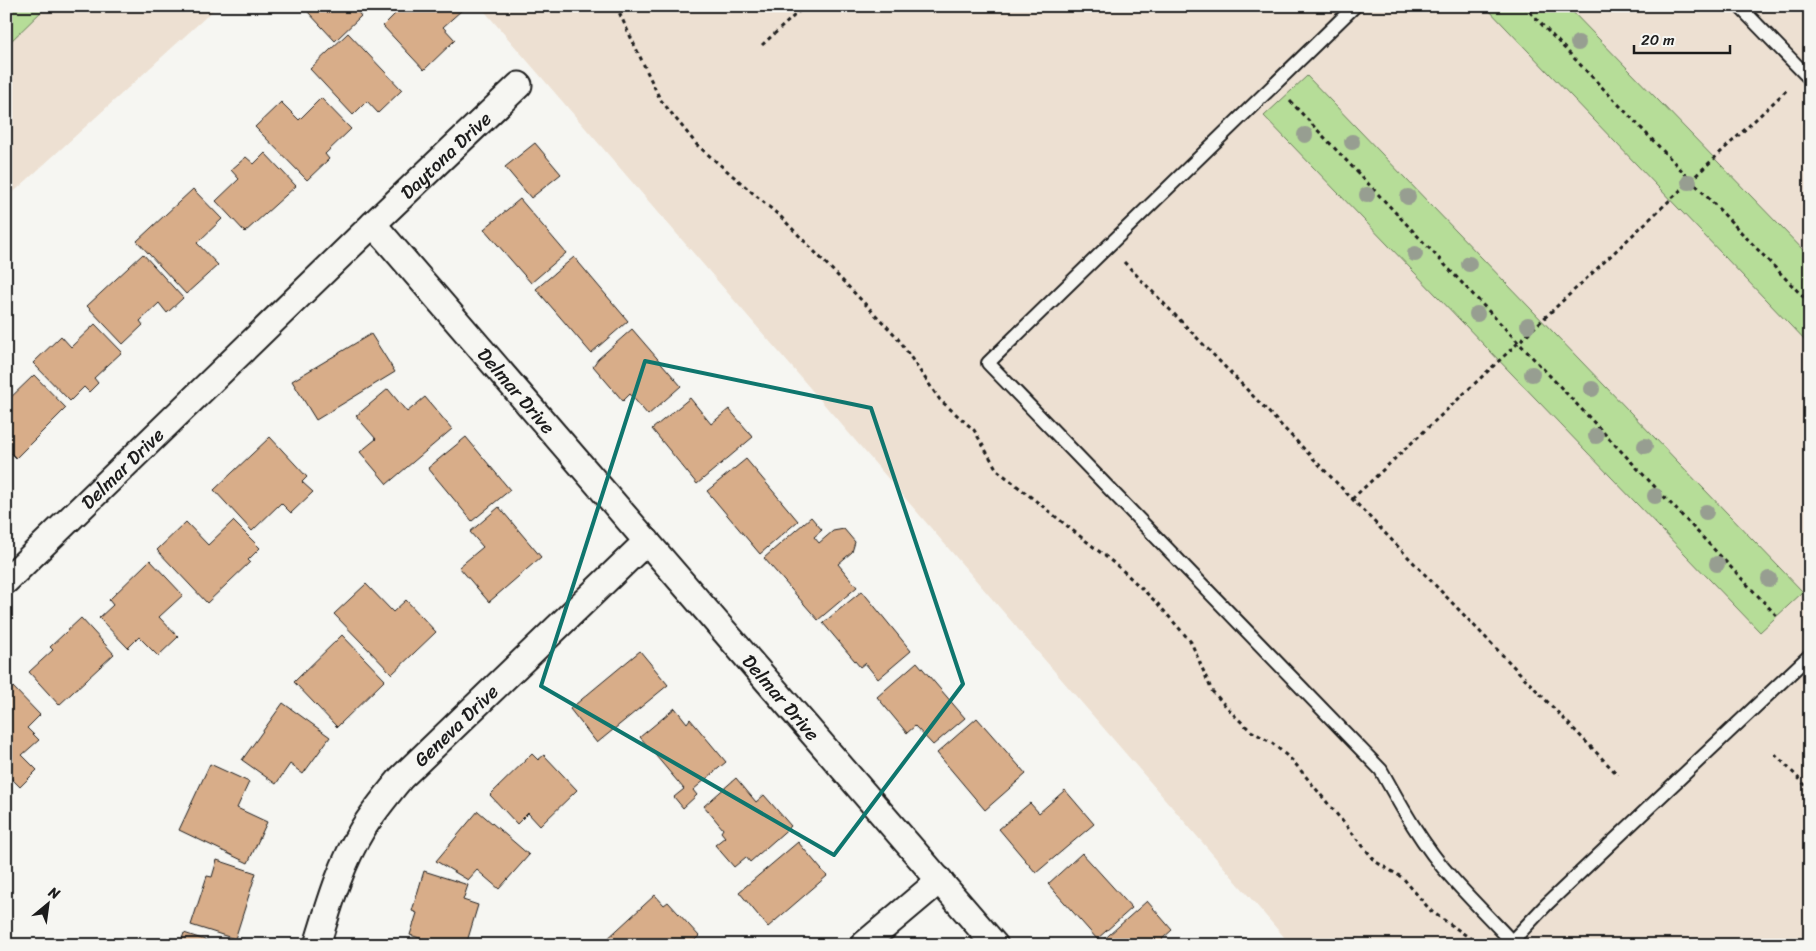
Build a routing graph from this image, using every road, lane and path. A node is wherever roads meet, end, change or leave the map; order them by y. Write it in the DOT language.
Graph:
graph roads {
  1 [pos="616,6"];
  2 [pos="805,6"];
  3 [pos="1355,6"];
  4 [pos="1524,6"];
  5 [pos="1739,6"];
  6 [pos="762,45"];
  7 [pos="1807,76"];
  8 [pos="519,85"];
  9 [pos="1285,96"];
  10 [pos="1691,180"];
  11 [pos="373,224"];
  12 [pos="1109,246"];
  13 [pos="1810,304"];
  14 [pos="1518,342"];
  15 [pos="1352,499"];
  16 [pos="647,541"];
  17 [pos="6,582"];
  18 [pos="1777,616"];
  19 [pos="1810,654"];
  20 [pos="1775,754"];
  21 [pos="1618,775"];
  22 [pos="1810,790"];
  23 [pos="940,880"];
  24 [pos="1514,943"];
  25 [pos="317,945"];
  26 [pos="863,945"];
  27 [pos="995,945"];
  28 [pos="1480,945"];
  1 -- 28 [label="path"];
  2 -- 6 [label="path"];
  3 -- 12 [label="lane"];
  4 -- 10 [label="path"];
  5 -- 7 [label="lane"];
  7 -- 10 [label="path"];
  8 -- 11 [label="street, Daytona Drive"];
  9 -- 14 [label="path"];
  10 -- 13 [label="path"];
  10 -- 14 [label="path"];
  11 -- 16 [label="street, Delmar Drive"];
  11 -- 17 [label="street, Delmar Drive"];
  12 -- 15 [label="path"];
  12 -- 24 [label="lane"];
  14 -- 15 [label="path"];
  14 -- 18 [label="path"];
  15 -- 21 [label="path"];
  16 -- 23 [label="street, Delmar Drive"];
  16 -- 25 [label="street, Geneva Drive"];
  19 -- 24 [label="lane"];
  20 -- 22 [label="path"];
  23 -- 26 [label="street"];
  23 -- 27 [label="street, Delmar Drive"];
}
